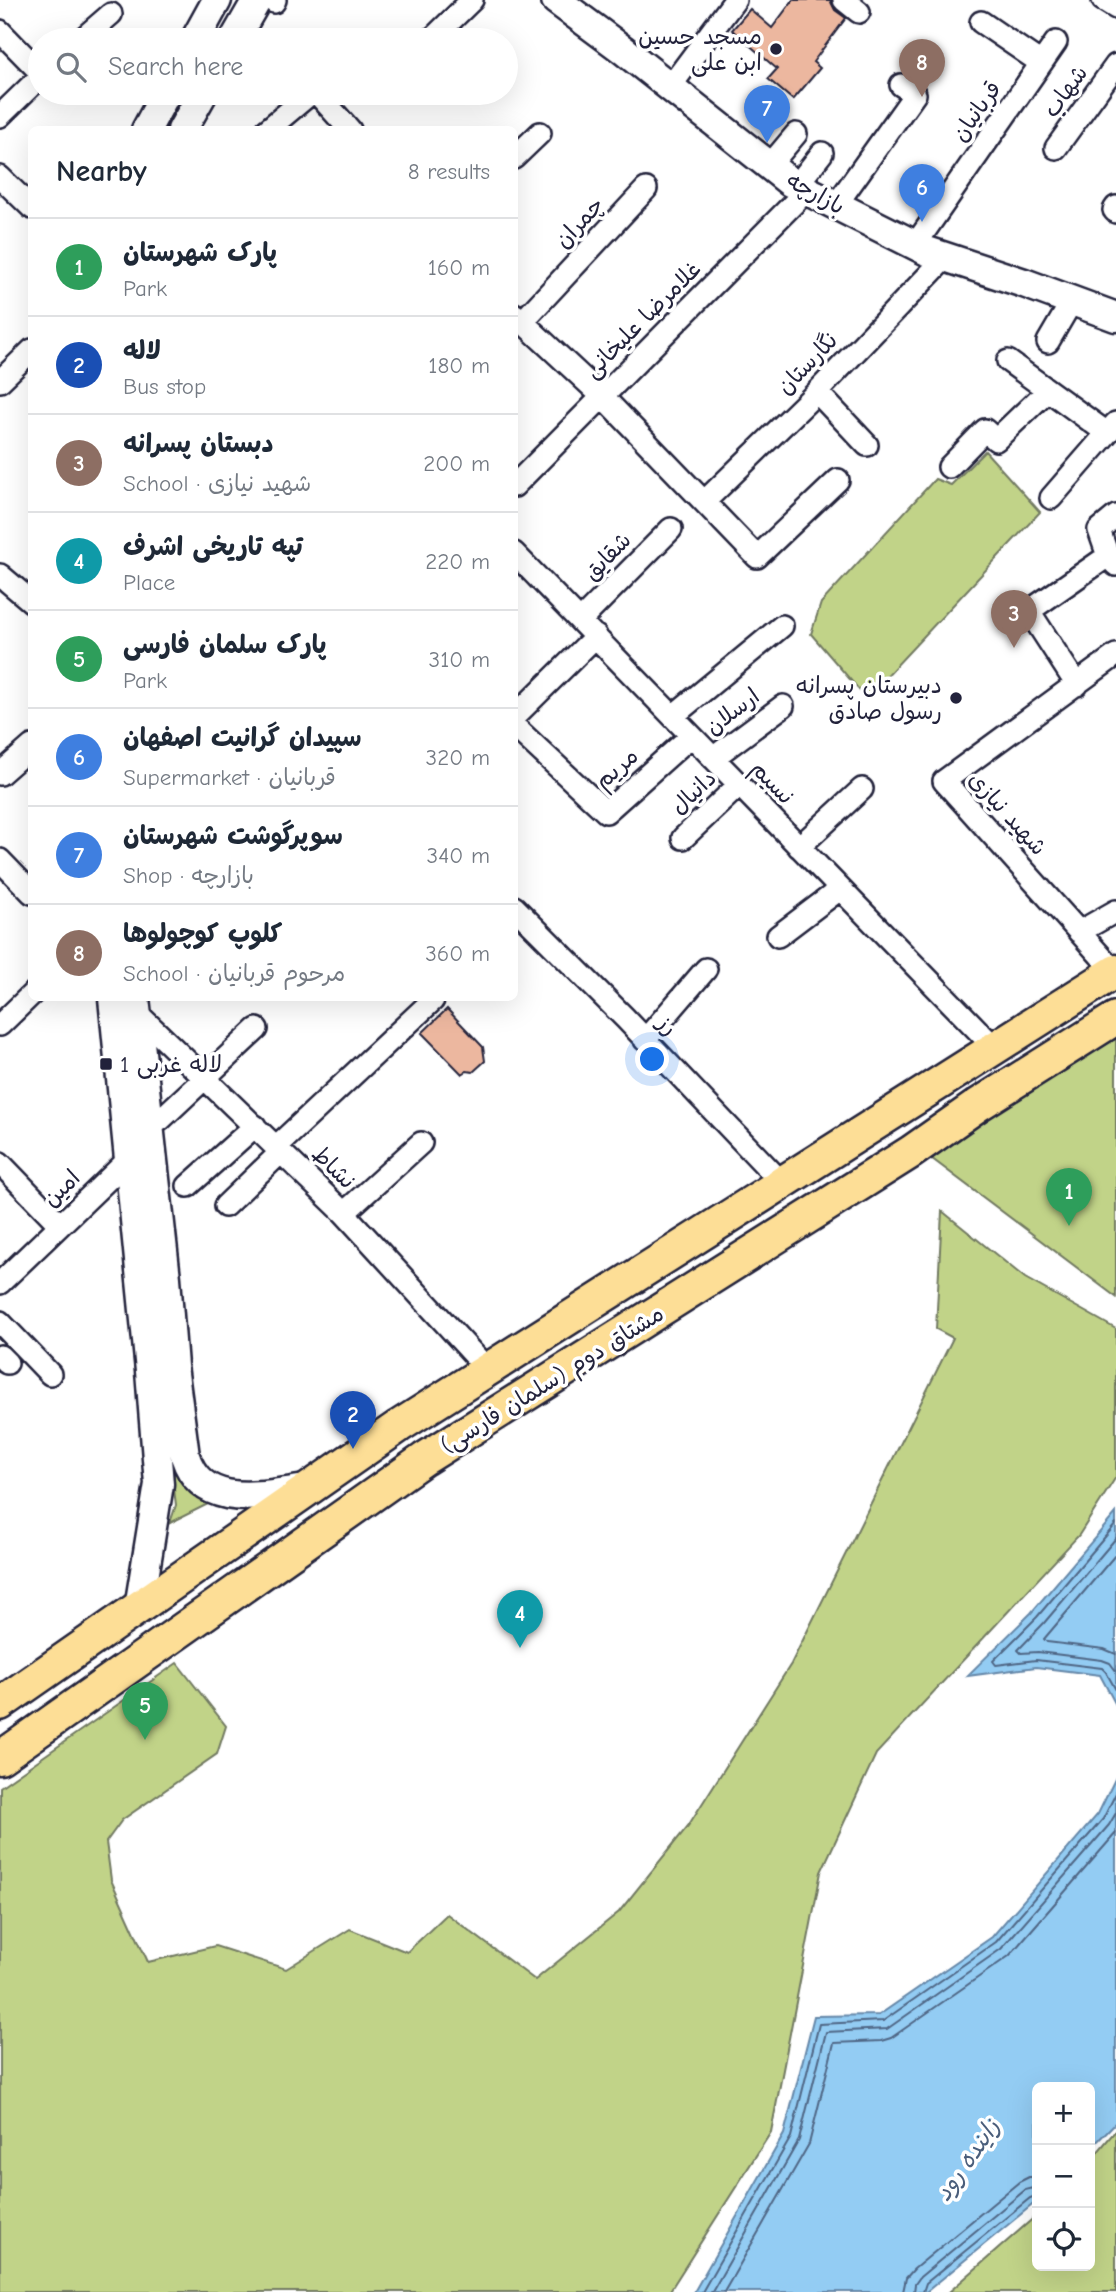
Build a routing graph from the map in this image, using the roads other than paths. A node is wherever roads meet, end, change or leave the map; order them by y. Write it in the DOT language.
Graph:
graph roads {
  1 [pos="217,0"];
  2 [pos="472,0"];
  3 [pos="556,0"];
  4 [pos="735,0"];
  5 [pos="1103,0"];
  6 [pos="261,1"];
  7 [pos="1116,8"];
  8 [pos="111,14"];
  9 [pos="981,22"];
  10 [pos="95,28"];
  11 [pos="202,28"];
  12 [pos="242,28"];
  13 [pos="443,28"];
  14 [pos="0,30"];
  15 [pos="1056,42"];
  16 [pos="28,61"];
  17 [pos="1041,63"];
  18 [pos="1116,65"];
  19 [pos="901,85"];
  20 [pos="28,87"];
  21 [pos="670,87"];
  22 [pos="160,105"];
  23 [pos="197,105"];
  24 [pos="297,105"];
  25 [pos="327,105"];
  26 [pos="0,116"];
  27 [pos="148,126"];
  28 [pos="184,126"];
  29 [pos="272,126"];
  30 [pos="346,126"];
  31 [pos="540,133"];
  32 [pos="796,134"];
  33 [pos="1056,148"];
  34 [pos="822,153"];
  35 [pos="518,154"];
  36 [pos="770,165"];
  37 [pos="0,177"];
  38 [pos="646,188"];
  39 [pos="802,188"];
  40 [pos="28,204"];
  41 [pos="836,205"];
  42 [pos="915,245"];
  43 [pos="945,258"];
  44 [pos="1072,301"];
  45 [pos="518,317"];
  46 [pos="1116,317"];
  47 [pos="518,319"];
  48 [pos="1048,342"];
  49 [pos="28,353"];
  50 [pos="1008,361"];
  51 [pos="2,374"];
  52 [pos="1048,390"];
  53 [pos="817,391"];
  54 [pos="603,397"];
  55 [pos="1112,428"];
  56 [pos="867,445"];
  57 [pos="949,467"];
  58 [pos="838,480"];
  59 [pos="518,482"];
  60 [pos="1051,498"];
  61 [pos="704,502"];
  62 [pos="1116,516"];
  63 [pos="671,528"];
  64 [pos="518,557"];
  65 [pos="1112,560"];
  66 [pos="0,575"];
  67 [pos="28,599"];
  68 [pos="581,620"];
  69 [pos="782,626"];
  70 [pos="596,636"];
  71 [pos="1116,655"];
  72 [pos="1077,685"];
  73 [pos="783,706"];
  74 [pos="518,713"];
  75 [pos="673,716"];
  76 [pos="518,730"];
  77 [pos="691,736"];
  78 [pos="28,750"];
  79 [pos="713,758"];
  80 [pos="0,774"];
  81 [pos="739,785"];
  82 [pos="862,789"];
  83 [pos="683,838"];
  84 [pos="799,846"];
  85 [pos="0,860"];
  86 [pos="28,889"];
  87 [pos="840,889"];
  88 [pos="518,911"];
  89 [pos="1116,911"];
  90 [pos="1079,932"];
  91 [pos="778,936"];
  92 [pos="706,970"];
  93 [pos="1115,972"];
  94 [pos="28,999"];
  95 [pos="432,1001"];
  96 [pos="128,1002"];
  97 [pos="1116,1018"];
  98 [pos="0,1025"];
  99 [pos="257,1029"];
  100 [pos="645,1040"];
  101 [pos="995,1048"];
  102 [pos="204,1077"];
  103 [pos="160,1120"];
  104 [pos="255,1126"];
  105 [pos="421,1143"];
  106 [pos="279,1150"];
  107 [pos="129,1159"];
  108 [pos="0,1163"];
  109 [pos="782,1183"];
  110 [pos="188,1186"];
  111 [pos="225,1206"];
  112 [pos="344,1213"];
  113 [pos="60,1225"];
  114 [pos="0,1283"];
  115 [pos="0,1322"];
  116 [pos="162,1368"];
  117 [pos="488,1370"];
  118 [pos="50,1374"];
  119 [pos="308,1489"];
  120 [pos="139,1608"];
  121 [pos="0,1704"];
  122 [pos="0,1758"];
  1 -- 11 [label="main road"];
  2 -- 13 [label="street"];
  3 -- 21 [label="main road, بازارچه"];
  4 -- 21 [label="street"];
  5 -- 7 [label="street"];
  6 -- 12 [label="main road"];
  8 -- 10 [label="street"];
  9 -- 17 [label="street"];
  14 -- 16 [label="street"];
  15 -- 17 [label="street, قربانیان"];
  17 -- 42 [label="street, قربانیان"];
  18 -- 33 [label="street, شهاب"];
  19 -- 41 [label="street"];
  20 -- 26 [label="street"];
  21 -- 36 [label="main road, بازارچه"];
  22 -- 27 [label="main road"];
  23 -- 28 [label="main road"];
  24 -- 29 [label="street"];
  25 -- 30 [label="street"];
  31 -- 35 [label="street"];
  32 -- 36 [label="street"];
  34 -- 39 [label="street, غلامرضا علیخانی"];
  36 -- 39 [label="main road, بازارچه"];
  37 -- 40 [label="street"];
  38 -- 45 [label="street, چمران"];
  39 -- 41 [label="main road, بازارچه"];
  39 -- 54 [label="street, غلامرضا علیخانی"];
  41 -- 42 [label="main road, بازارچه"];
  42 -- 43 [label="main road, بازارچه"];
  43 -- 44 [label="main road, بازارچه"];
  43 -- 53 [label="street, نگارستان"];
  44 -- 46 [label="main road, بازارچه"];
  44 -- 48 [label="street"];
  47 -- 54 [label="street, چمران"];
  49 -- 51 [label="street"];
  50 -- 52 [label="street"];
  52 -- 55 [label="street"];
  52 -- 57 [label="street"];
  53 -- 56 [label="street"];
  53 -- 61 [label="street, نگارستان"];
  54 -- 59 [label="street, غلامرضا علیخانی"];
  54 -- 61 [label="street"];
  55 -- 60 [label="street"];
  58 -- 61 [label="street"];
  62 -- 65 [label="street"];
  63 -- 68 [label="street, شقایق"];
  64 -- 68 [label="street, نسیم"];
  65 -- 72 [label="street"];
  66 -- 67 [label="street"];
  68 -- 70 [label="street, نسیم"];
  69 -- 75 [label="street"];
  70 -- 74 [label="street"];
  70 -- 75 [label="street, نسیم"];
  71 -- 72 [label="street, شهید نیازی"];
  72 -- 90 [label="street, شهید نیازی"];
  73 -- 79 [label="street, ارسلان"];
  75 -- 77 [label="street, نسیم"];
  76 -- 77 [label="street, مریم"];
  77 -- 79 [label="street, نسیم"];
  78 -- 80 [label="street"];
  79 -- 81 [label="street, نسیم"];
  81 -- 83 [label="street, دانیال"];
  81 -- 84 [label="street, نسیم"];
  82 -- 84 [label="street"];
  84 -- 87 [label="street, نسیم"];
  85 -- 86 [label="street"];
  87 -- 91 [label="street"];
  87 -- 101 [label="street, نسیم"];
  88 -- 100 [label="street, رز"];
  89 -- 90 [label="street"];
  90 -- 93 [label="street, شهید نیازی"];
  92 -- 100 [label="street"];
  93 -- 101 [label="main road, مشتاق دوم (سلمان فارسی)"];
  94 -- 98 [label="street"];
  95 -- 106 [label="street"];
  96 -- 102 [label="street, نشاط"];
  96 -- 107 [label="main road"];
  96 -- 116 [label="main road"];
  97 -- 122 [label="main road, مشتاق دوم (سلمان فارسی)"];
  99 -- 102 [label="street"];
  100 -- 109 [label="street, رز"];
  101 -- 109 [label="main road, مشتاق دوم (سلمان فارسی)"];
  102 -- 103 [label="street"];
  102 -- 104 [label="street, نشاط"];
  104 -- 106 [label="street, نشاط"];
  104 -- 110 [label="street"];
  105 -- 112 [label="street"];
  106 -- 111 [label="street"];
  106 -- 112 [label="street, نشاط"];
  107 -- 113 [label="street, امین"];
  107 -- 116 [label="main road"];
  108 -- 113 [label="street"];
  109 -- 117 [label="main road, مشتاق دوم (سلمان فارسی)"];
  112 -- 117 [label="street, نشاط"];
  113 -- 114 [label="street, امین"];
  115 -- 118 [label="street"];
  116 -- 119 [label="main road"];
  116 -- 120 [label="main road"];
  117 -- 119 [label="main road, مشتاق دوم (سلمان فارسی)"];
  119 -- 120 [label="main road, مشتاق دوم (سلمان فارسی)"];
  120 -- 121 [label="main road, مشتاق دوم (سلمان فارسی)"];
}
